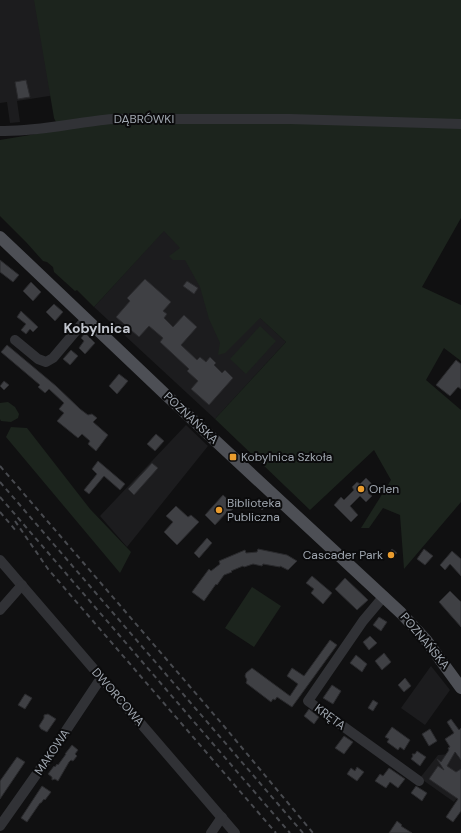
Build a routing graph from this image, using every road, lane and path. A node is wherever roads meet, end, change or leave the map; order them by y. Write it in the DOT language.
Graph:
graph roads {
  1 [pos="461,124"];
  2 [pos="0,131"];
  3 [pos="0,237"];
  4 [pos="86,319"];
  5 [pos="15,340"];
  6 [pos="0,560"];
  7 [pos="22,585"];
  8 [pos="384,596"];
  9 [pos="0,610"];
  10 [pos="101,678"];
  11 [pos="461,688"];
  12 [pos="419,781"];
  13 [pos="222,817"];
  14 [pos="0,826"];
  15 [pos="211,833"];
  16 [pos="235,833"];
  1 -- 2 [label="street, DĄBRÓWKI"];
  3 -- 4 [label="main road, POZNAŃSKA"];
  4 -- 5 [label="street"];
  4 -- 8 [label="main road, POZNAŃSKA"];
  6 -- 7 [label="street, DWORCOWA"];
  7 -- 9 [label="street"];
  7 -- 10 [label="street, DWORCOWA"];
  8 -- 11 [label="main road, POZNAŃSKA"];
  8 -- 12 [label="street, KRĘTA"];
  10 -- 13 [label="street, DWORCOWA"];
  10 -- 14 [label="street, MAKOWA"];
  13 -- 15 [label="street"];
  13 -- 16 [label="street, DWORCOWA"];
}
